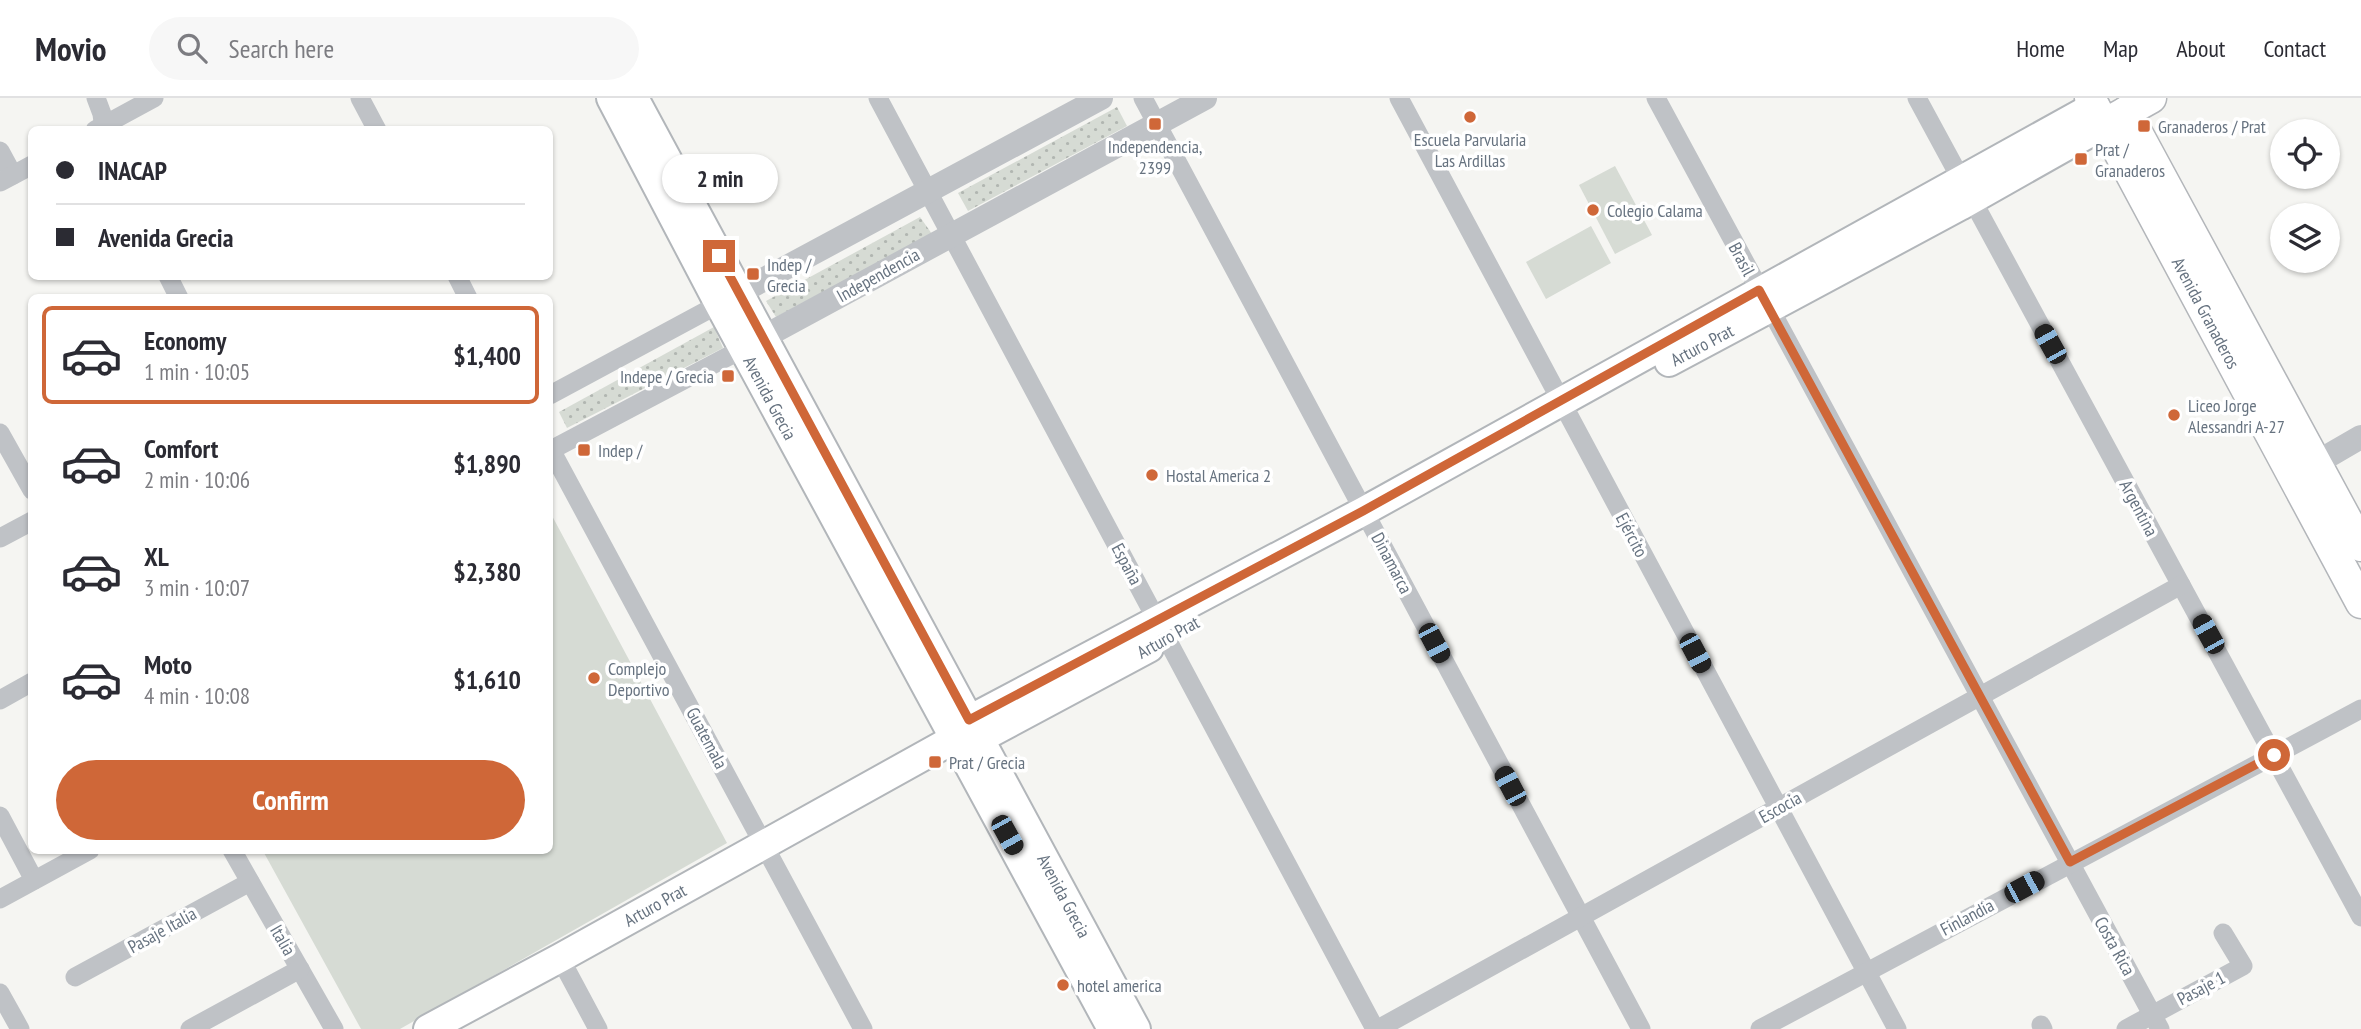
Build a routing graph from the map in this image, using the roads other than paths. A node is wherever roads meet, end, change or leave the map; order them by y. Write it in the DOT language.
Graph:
graph roads {
  1 [pos="96,98"];
  2 [pos="154,98"];
  3 [pos="360,98"];
  4 [pos="611,98"];
  5 [pos="634,98"];
  6 [pos="878,98"];
  7 [pos="1101,98"];
  8 [pos="1143,98"];
  9 [pos="1205,98"];
  10 [pos="1399,98"];
  11 [pos="1656,98"];
  12 [pos="1917,98"];
  13 [pos="2113,105"];
  14 [pos="1157,124"];
  15 [pos="101,126"];
  16 [pos="105,126"];
  17 [pos="375,126"];
  18 [pos="0,151"];
  19 [pos="28,167"];
  20 [pos="7,179"];
  21 [pos="1966,189"];
  22 [pos="928,191"];
  23 [pos="951,234"];
  24 [pos="729,298"];
  25 [pos="1764,300"];
  26 [pos="753,343"];
  27 [pos="553,394"];
  28 [pos="1565,409"];
  29 [pos="0,433"];
  30 [pos="2361,437"];
  31 [pos="553,447"];
  32 [pos="553,455"];
  33 [pos="2316,463"];
  34 [pos="28,483"];
  35 [pos="1367,518"];
  36 [pos="28,523"];
  37 [pos="0,538"];
  38 [pos="2361,546"];
  39 [pos="2181,585"];
  40 [pos="2361,603"];
  41 [pos="1162,630"];
  42 [pos="28,684"];
  43 [pos="1980,697"];
  44 [pos="0,700"];
  45 [pos="2361,709"];
  46 [pos="968,732"];
  47 [pos="2274,755"];
  48 [pos="1778,808"];
  49 [pos="0,816"];
  50 [pos="765,844"];
  51 [pos="83,854"];
  52 [pos="234,854"];
  53 [pos="2070,862"];
  54 [pos="34,880"];
  55 [pos="250,882"];
  56 [pos="0,899"];
  57 [pos="1581,917"];
  58 [pos="2361,917"];
  59 [pos="2223,933"];
  60 [pos="559,958"];
  61 [pos="300,969"];
  62 [pos="1866,972"];
  63 [pos="75,978"];
  64 [pos="0,993"];
  65 [pos="2156,1022"];
  66 [pos="20,1029"];
  67 [pos="190,1029"];
  68 [pos="334,1029"];
  69 [pos="428,1029"];
  70 [pos="598,1029"];
  71 [pos="863,1029"];
  72 [pos="1112,1029"];
  73 [pos="1136,1029"];
  74 [pos="1377,1029"];
  75 [pos="1641,1029"];
  76 [pos="1760,1029"];
  77 [pos="1896,1029"];
  78 [pos="2126,1029"];
  1 -- 15 [label="street"];
  2 -- 16 [label="street"];
  3 -- 17 [label="street"];
  4 -- 24 [label="main road, Avenida Grecia"];
  5 -- 24 [label="main road, Avenida Grecia"];
  6 -- 22 [label="street, España"];
  7 -- 22 [label="street"];
  8 -- 14 [label="street, Dinamarca"];
  9 -- 14 [label="street, Independencia"];
  10 -- 28 [label="street, Ejército"];
  11 -- 25 [label="street, Brasil"];
  12 -- 21 [label="street, Argentina"];
  13 -- 21 [label="main road, Arturo Prat"];
  13 -- 33 [label="main road, Avenida Granaderos"];
  13 -- 40 [label="main road, Avenida Granaderos"];
  14 -- 23 [label="street, Independencia"];
  14 -- 35 [label="street, Dinamarca"];
  18 -- 20 [label="street"];
  19 -- 20 [label="street"];
  21 -- 25 [label="main road, Arturo Prat"];
  21 -- 39 [label="street, Argentina"];
  22 -- 23 [label="street, España"];
  22 -- 24 [label="street"];
  23 -- 26 [label="street, Independencia"];
  23 -- 41 [label="street, España"];
  24 -- 26 [label="main road, Avenida Grecia"];
  24 -- 27 [label="street"];
  25 -- 28 [label="main road, Arturo Prat"];
  25 -- 43 [label="street, Brasil"];
  26 -- 31 [label="street, Independencia"];
  26 -- 46 [label="main road, Avenida Grecia"];
  28 -- 35 [label="main road, Arturo Prat"];
  28 -- 48 [label="street, Ejército"];
  29 -- 34 [label="street"];
  30 -- 33 [label="street"];
  32 -- 50 [label="street, Guatemala"];
  33 -- 38 [label="main road, Avenida Granaderos"];
  35 -- 41 [label="main road, Arturo Prat"];
  35 -- 57 [label="street, Dinamarca"];
  36 -- 37 [label="street"];
  39 -- 43 [label="street, Escocia"];
  39 -- 47 [label="street, Argentina"];
  41 -- 46 [label="main road, Arturo Prat"];
  41 -- 74 [label="street, España"];
  42 -- 44 [label="street"];
  43 -- 48 [label="street, Escocia"];
  43 -- 53 [label="street, Brasil"];
  45 -- 47 [label="street, Finlandia"];
  46 -- 50 [label="main road, Arturo Prat"];
  46 -- 72 [label="main road, Avenida Grecia"];
  46 -- 73 [label="main road, Avenida Grecia"];
  47 -- 53 [label="street, Finlandia"];
  47 -- 58 [label="street, Argentina"];
  48 -- 57 [label="street, Escocia"];
  48 -- 62 [label="street, Ejército"];
  49 -- 54 [label="street"];
  50 -- 60 [label="main road, Arturo Prat"];
  50 -- 71 [label="street, Guatemala"];
  51 -- 54 [label="street"];
  52 -- 55 [label="street, Italia"];
  53 -- 62 [label="street, Finlandia"];
  53 -- 65 [label="street, Costa Rica"];
  54 -- 56 [label="street"];
  55 -- 61 [label="street, Italia"];
  55 -- 63 [label="street, Pasaje Italia"];
  57 -- 74 [label="street, Escocia"];
  57 -- 75 [label="street, Dinamarca"];
  59 -- 65 [label="street, Pasaje 1"];
  60 -- 69 [label="main road, Arturo Prat"];
  60 -- 70 [label="street"];
  61 -- 67 [label="street"];
  61 -- 68 [label="street, Italia"];
  62 -- 76 [label="street, Finlandia"];
  62 -- 77 [label="street, Ejército"];
  64 -- 66 [label="street"];
  65 -- 78 [label="street, Pasaje 1"];
}
